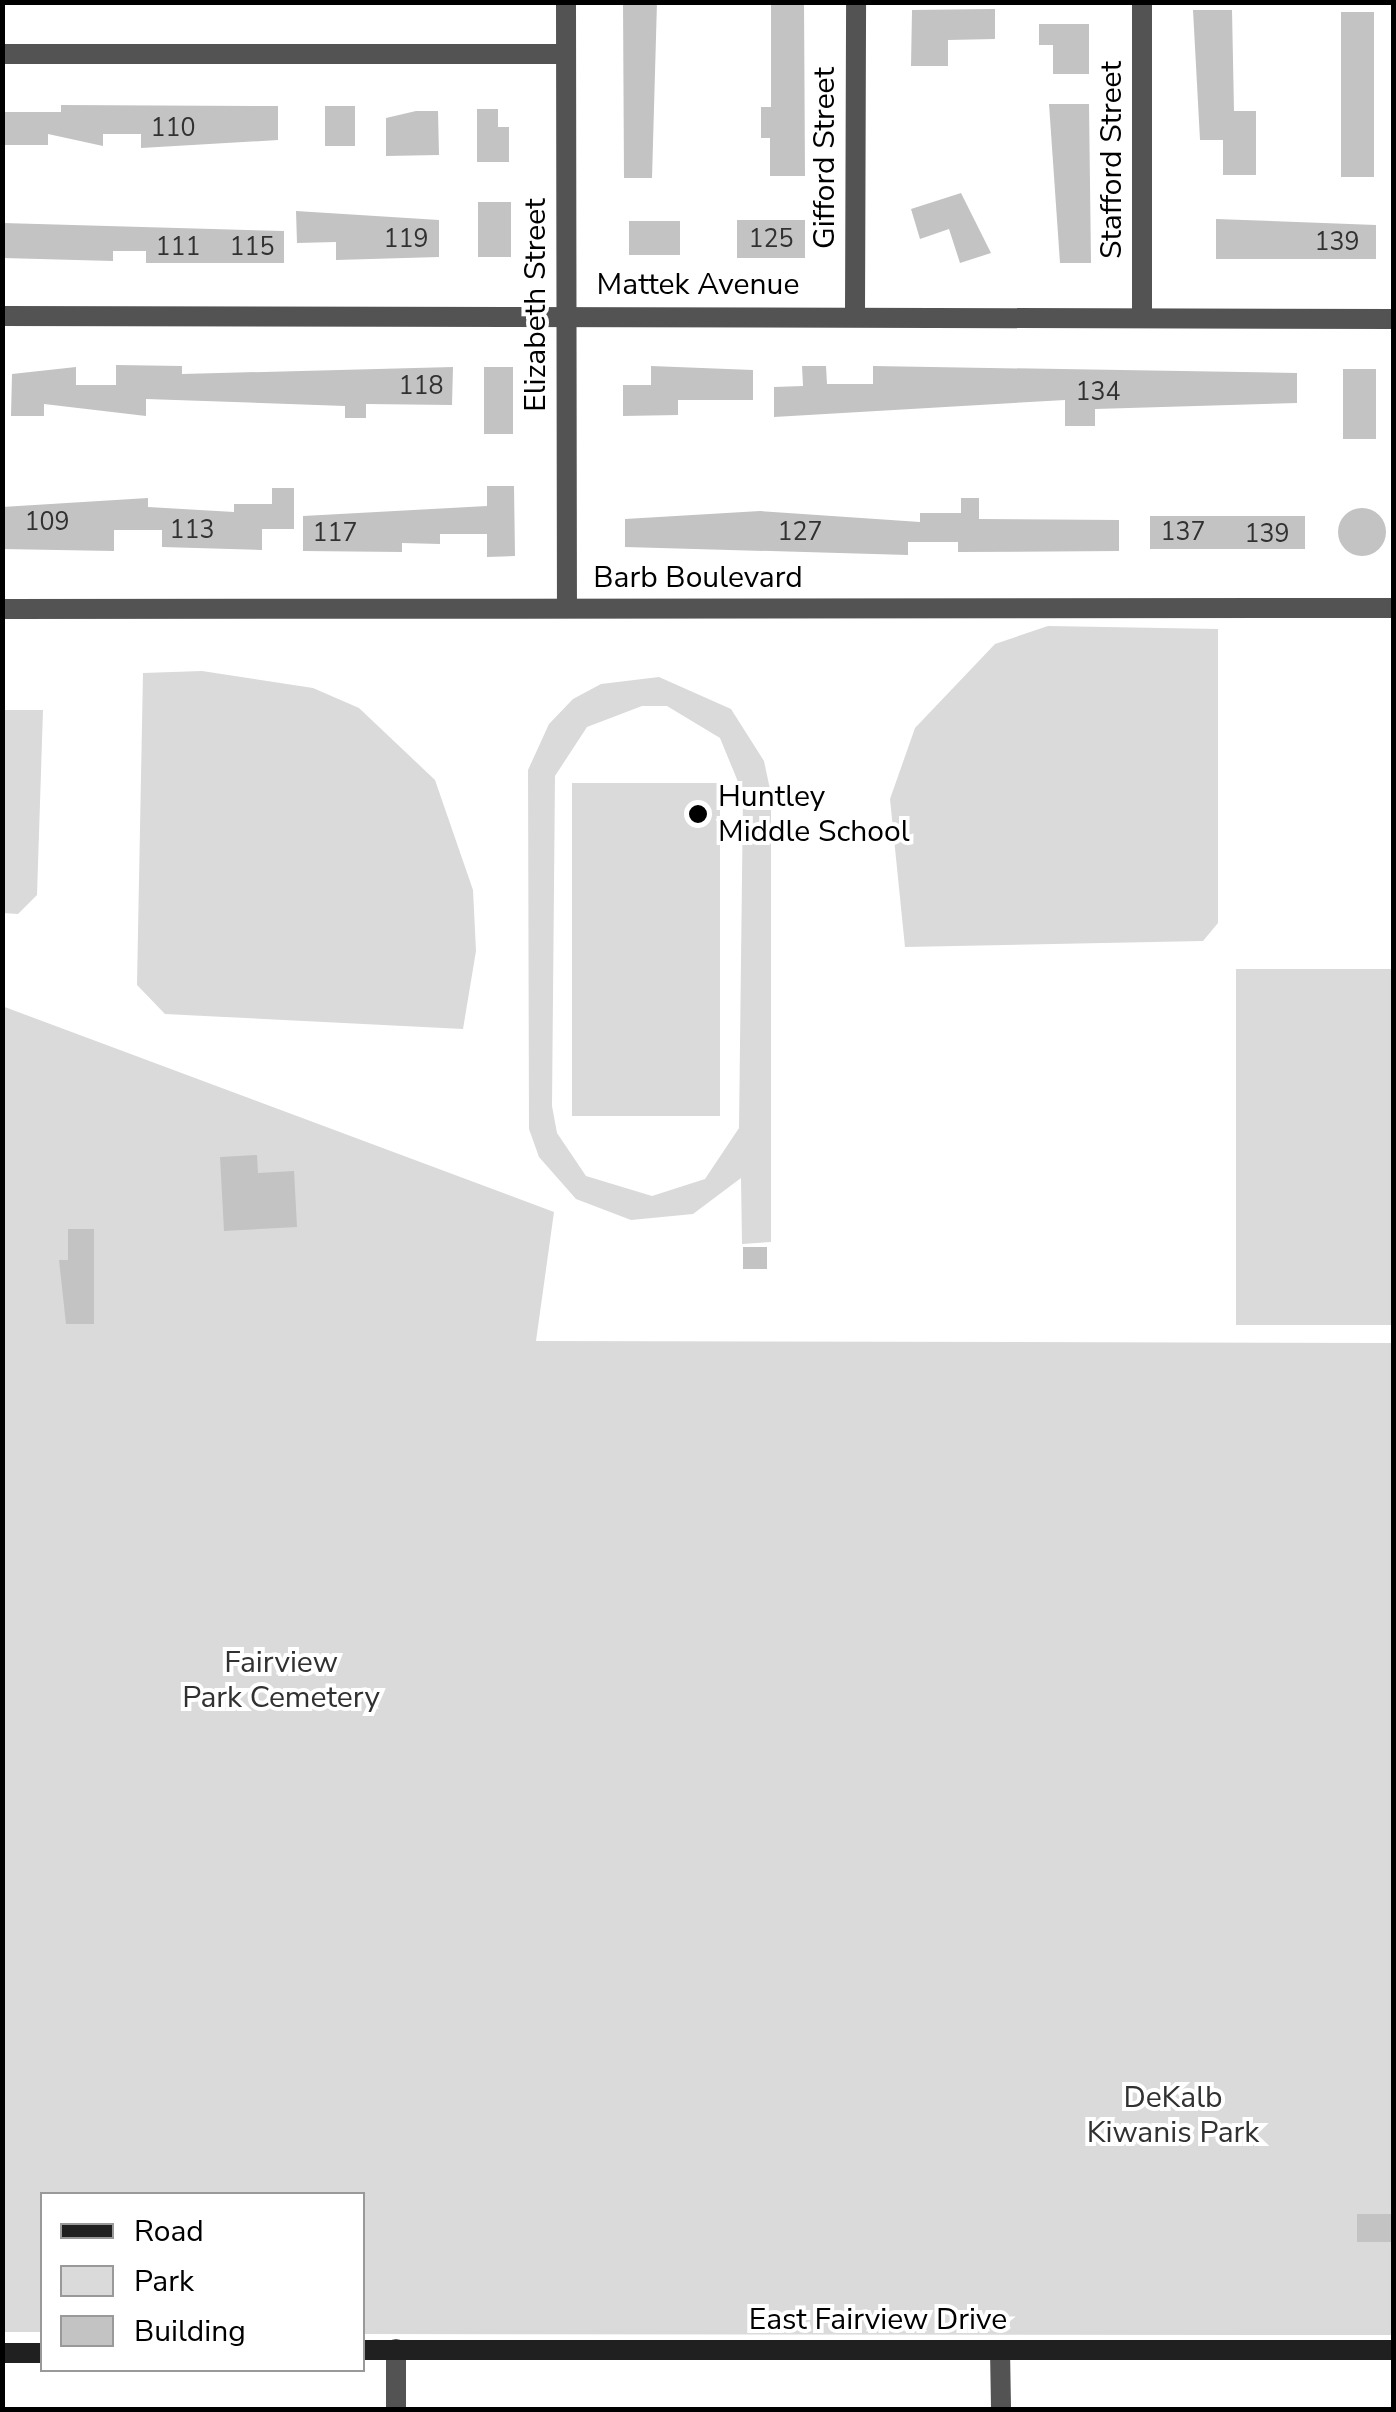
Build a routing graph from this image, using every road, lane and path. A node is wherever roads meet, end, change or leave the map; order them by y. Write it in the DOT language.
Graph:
graph roads {
  1 [pos="566,2"];
  2 [pos="856,2"];
  3 [pos="1142,2"];
  4 [pos="2,54"];
  5 [pos="565,54"];
  6 [pos="854,314"];
  7 [pos="2,316"];
  8 [pos="567,316"];
  9 [pos="1142,318"];
  10 [pos="1394,319"];
  11 [pos="567,608"];
  12 [pos="1394,608"];
  13 [pos="2,609"];
  14 [pos="365,2350"];
  15 [pos="396,2350"];
  16 [pos="1000,2350"];
  17 [pos="1394,2350"];
  18 [pos="2,2353"];
  19 [pos="40,2353"];
  20 [pos="396,2410"];
  21 [pos="1001,2410"];
  1 -- 5 [label="street, Elizabeth Street"];
  2 -- 6 [label="street, Gifford Street"];
  3 -- 9 [label="street, Stafford Street"];
  4 -- 5 [label="street"];
  5 -- 8 [label="street, Elizabeth Street"];
  6 -- 8 [label="street, Mattek Avenue"];
  6 -- 9 [label="street, Mattek Avenue"];
  7 -- 8 [label="street, Mattek Avenue"];
  8 -- 11 [label="street, Elizabeth Street"];
  9 -- 10 [label="street, Mattek Avenue"];
  11 -- 12 [label="street, Barb Boulevard"];
  11 -- 13 [label="street, Barb Boulevard"];
  14 -- 15 [label="street, East Fairview Drive"];
  15 -- 16 [label="street, East Fairview Drive"];
  15 -- 20 [label="street"];
  16 -- 17 [label="street, East Fairview Drive"];
  16 -- 21 [label="street"];
  18 -- 19 [label="street"];
}
